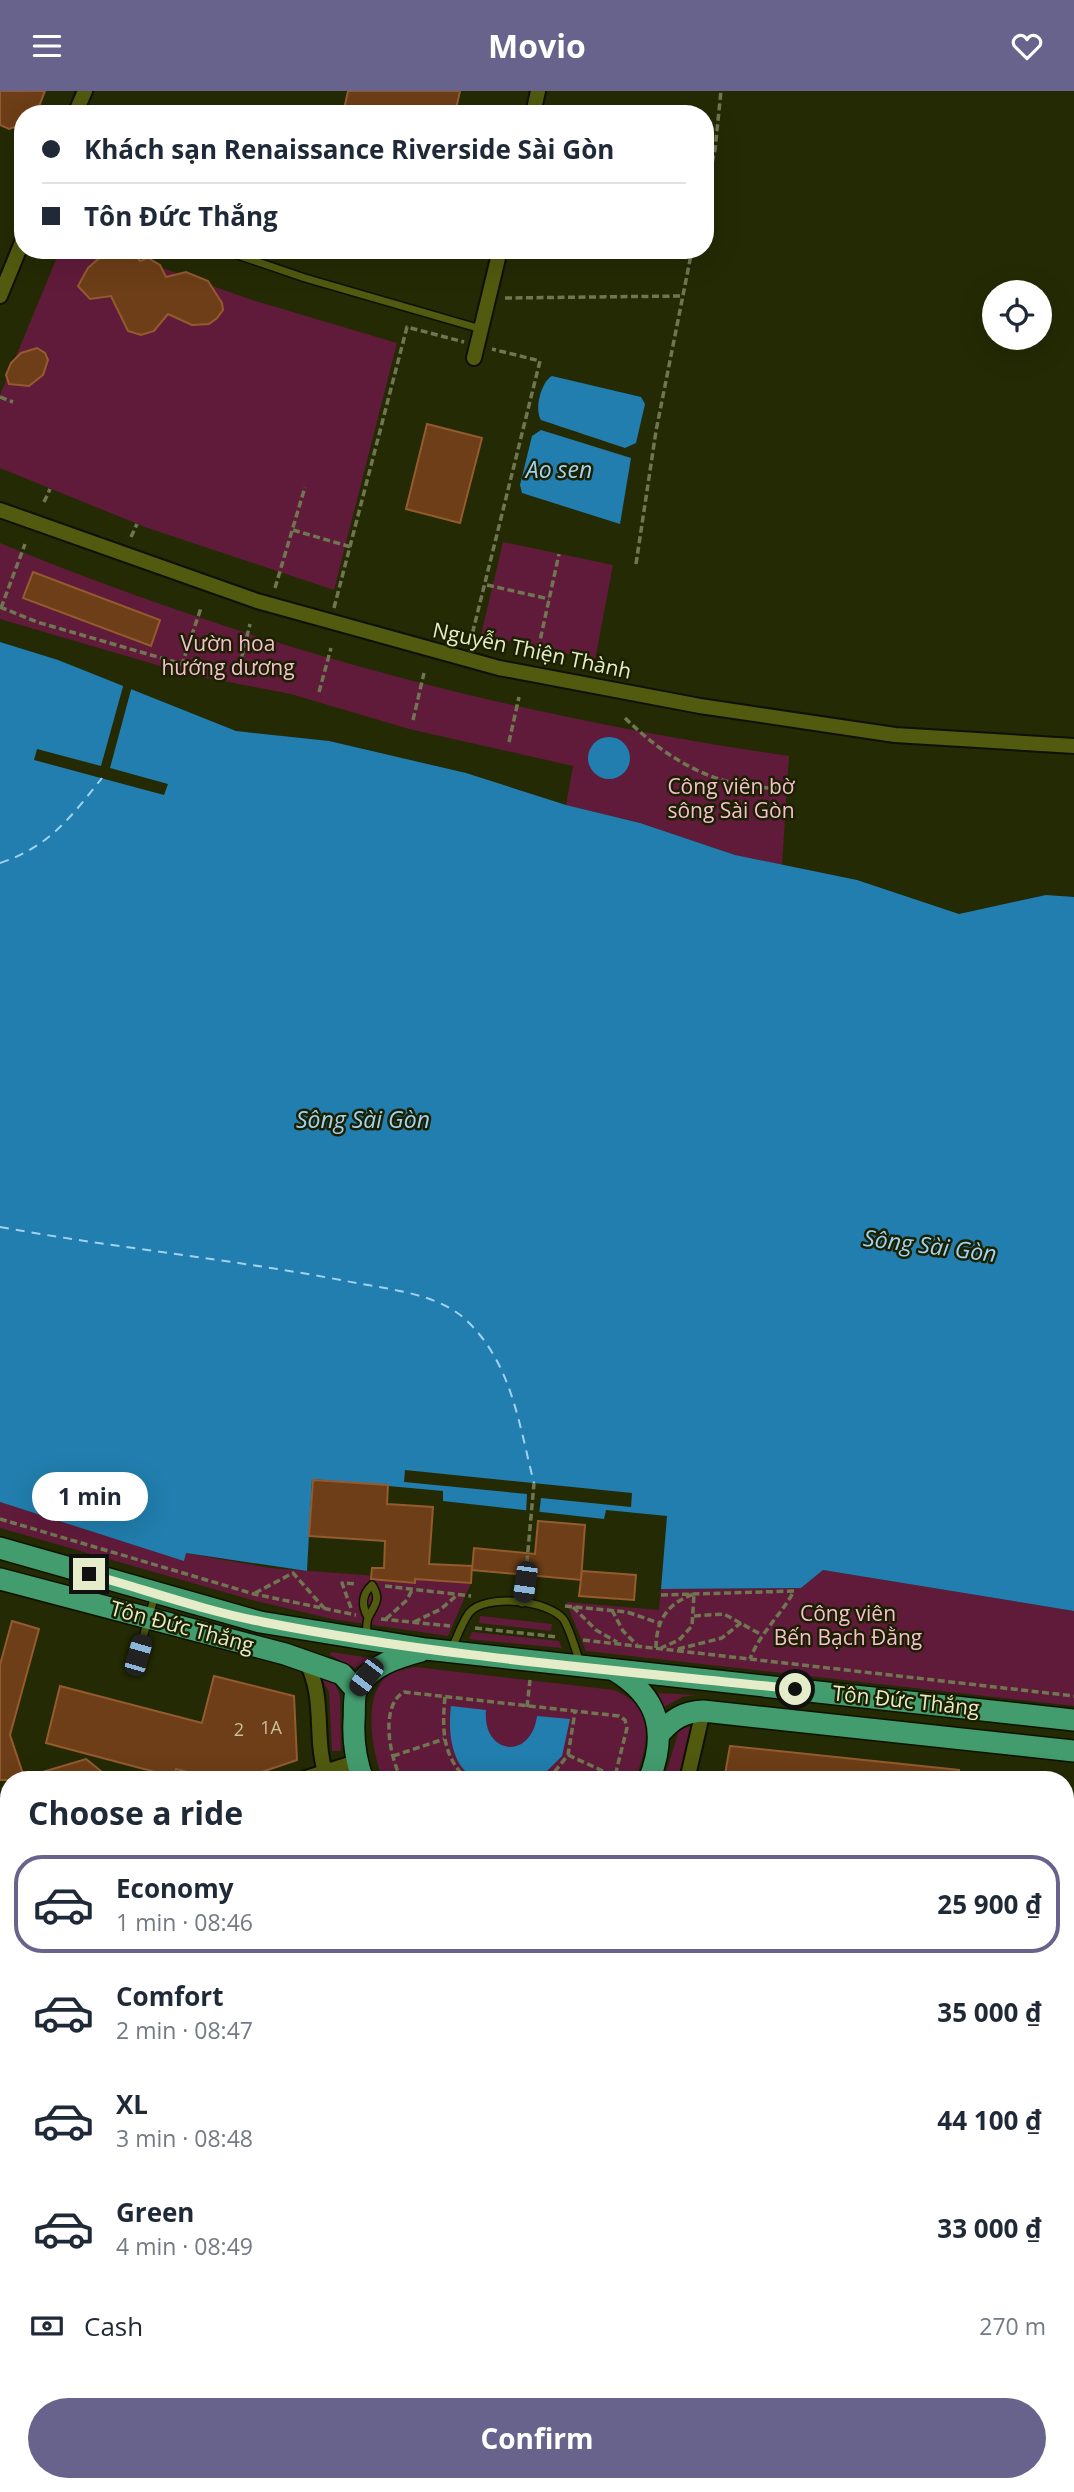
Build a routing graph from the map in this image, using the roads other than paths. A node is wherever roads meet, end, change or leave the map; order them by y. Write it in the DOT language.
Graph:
graph roads {
  1 [pos="15,259"];
  2 [pos="250,259"];
  3 [pos="498,259"];
  4 [pos="0,296"];
  5 [pos="481,330"];
  6 [pos="476,352"];
  7 [pos="0,510"];
  8 [pos="1074,746"];
  9 [pos="0,1548"];
  10 [pos="0,1579"];
  11 [pos="525,1582"];
  12 [pos="156,1593"];
  13 [pos="522,1603"];
  14 [pos="368,1618"];
  15 [pos="149,1619"];
  16 [pos="366,1640"];
  17 [pos="426,1650"];
  18 [pos="451,1652"];
  19 [pos="138,1655"];
  20 [pos="306,1661"];
  21 [pos="581,1665"];
  22 [pos="612,1669"];
  23 [pos="356,1691"];
  24 [pos="704,1711"];
  25 [pos="1074,1720"];
  26 [pos="660,1733"];
  27 [pos="1074,1751"];
  28 [pos="326,1771"];
  29 [pos="360,1771"];
  30 [pos="651,1771"];
  31 [pos="689,1771"];
  1 -- 4 [label="street"];
  2 -- 5 [label="lane"];
  3 -- 5 [label="street"];
  5 -- 6 [label="street"];
  7 -- 8 [label="street, Nguyễn Thiện Thành"];
  9 -- 12 [label="main road, Tôn Đức Thắng"];
  10 -- 15 [label="main road, Tôn Đức Thắng"];
  11 -- 13 [label="lane"];
  12 -- 15 [label="lane"];
  12 -- 16 [label="main road, Tôn Đức Thắng"];
  13 -- 18 [label="lane"];
  13 -- 21 [label="lane"];
  14 -- 14 [label="lane"];
  14 -- 16 [label="lane"];
  15 -- 19 [label="lane"];
  15 -- 20 [label="main road, Tôn Đức Thắng"];
  16 -- 17 [label="main road, Tôn Đức Thắng"];
  17 -- 18 [label="main road, Tôn Đức Thắng"];
  17 -- 23 [label="main road"];
  18 -- 21 [label="main road, Tôn Đức Thắng"];
  20 -- 23 [label="main road, Tôn Đức Thắng"];
  20 -- 28 [label="street"];
  21 -- 22 [label="main road, Tôn Đức Thắng"];
  22 -- 25 [label="main road, Tôn Ðức Thắng"];
  22 -- 26 [label="main road"];
  23 -- 29 [label="main road"];
  24 -- 26 [label="main road, Tôn Ðức Thắng"];
  24 -- 27 [label="main road, Tôn Ðức Thắng"];
  24 -- 31 [label="street"];
  26 -- 30 [label="main road"];
}
